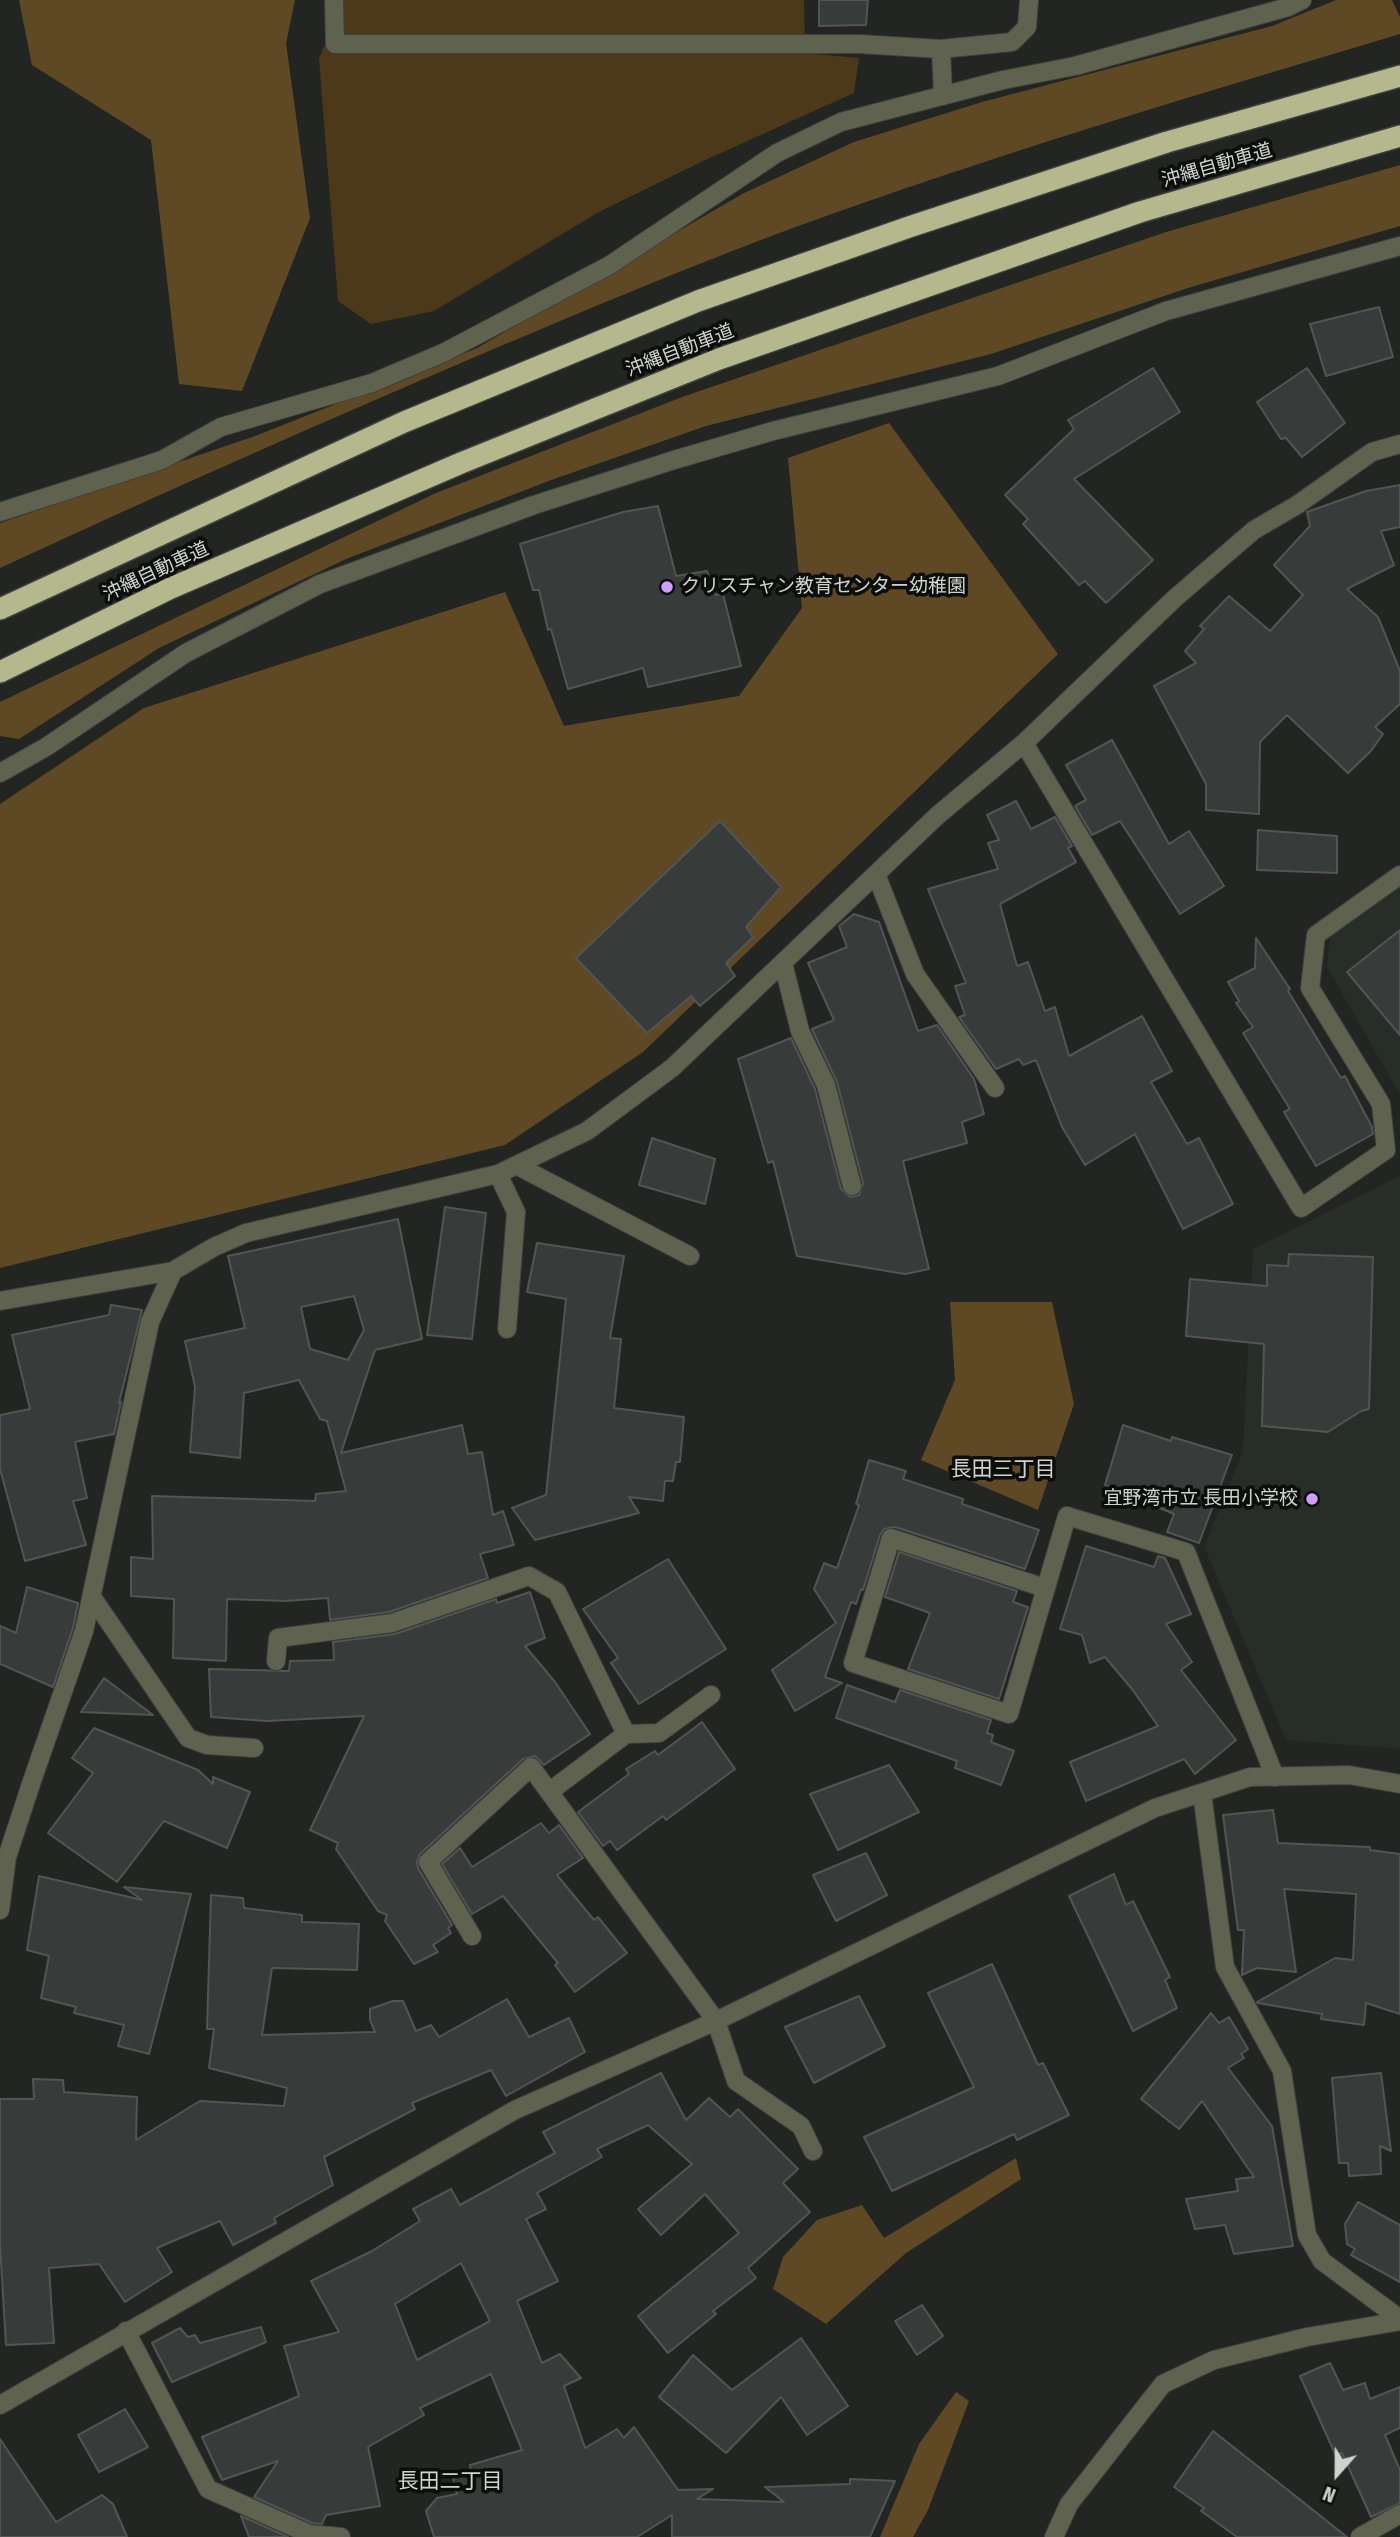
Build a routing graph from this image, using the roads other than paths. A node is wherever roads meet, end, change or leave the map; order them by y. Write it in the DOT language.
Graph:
graph roads {
  1 [pos="334,0"];
  2 [pos="1029,0"];
  3 [pos="1302,0"];
  4 [pos="941,49"];
  5 [pos="1400,76"];
  6 [pos="943,96"];
  7 [pos="1400,136"];
  8 [pos="1400,246"];
  9 [pos="1400,444"];
  10 [pos="0,512"];
  11 [pos="0,609"];
  12 [pos="0,672"];
  13 [pos="1024,743"];
  14 [pos="0,773"];
  15 [pos="876,874"];
  16 [pos="1400,875"];
  17 [pos="783,963"];
  18 [pos="995,1088"];
  19 [pos="516,1165"];
  20 [pos="498,1174"];
  21 [pos="852,1186"];
  22 [pos="690,1256"];
  23 [pos="173,1271"];
  24 [pos="0,1301"];
  25 [pos="507,1329"];
  26 [pos="1045,1588"];
  27 [pos="92,1597"];
  28 [pos="276,1661"];
  29 [pos="711,1695"];
  30 [pos="626,1734"];
  31 [pos="254,1748"];
  32 [pos="1275,1776"];
  33 [pos="1400,1784"];
  34 [pos="549,1792"];
  35 [pos="1202,1793"];
  36 [pos="0,1910"];
  37 [pos="472,1936"];
  38 [pos="716,2021"];
  39 [pos="813,2151"];
  40 [pos="1400,2320"];
  41 [pos="126,2331"];
  42 [pos="0,2405"];
  43 [pos="1400,2514"];
  44 [pos="341,2537"];
  45 [pos="1054,2537"];
  46 [pos="1360,2537"];
  1 -- 4 [label="street"];
  2 -- 4 [label="street"];
  3 -- 6 [label="street"];
  4 -- 6 [label="street"];
  5 -- 11 [label="highway, 沖縄自動車道"];
  6 -- 10 [label="street"];
  7 -- 12 [label="highway, 沖縄自動車道"];
  8 -- 14 [label="street"];
  9 -- 13 [label="street"];
  13 -- 15 [label="street"];
  13 -- 16 [label="street"];
  15 -- 17 [label="street"];
  15 -- 18 [label="street"];
  17 -- 19 [label="street"];
  17 -- 21 [label="street"];
  19 -- 20 [label="street"];
  19 -- 22 [label="street"];
  20 -- 23 [label="street"];
  20 -- 25 [label="street"];
  23 -- 24 [label="street"];
  23 -- 27 [label="street"];
  26 -- 26 [label="street"];
  26 -- 32 [label="street"];
  27 -- 31 [label="street"];
  27 -- 36 [label="street"];
  28 -- 30 [label="street"];
  29 -- 30 [label="street"];
  30 -- 34 [label="street"];
  32 -- 33 [label="street"];
  32 -- 35 [label="street"];
  34 -- 37 [label="street"];
  34 -- 38 [label="street"];
  35 -- 38 [label="street"];
  35 -- 40 [label="street"];
  38 -- 39 [label="street"];
  38 -- 41 [label="street"];
  40 -- 45 [label="street"];
  41 -- 42 [label="street"];
  41 -- 44 [label="street"];
  43 -- 46 [label="street"];
}
